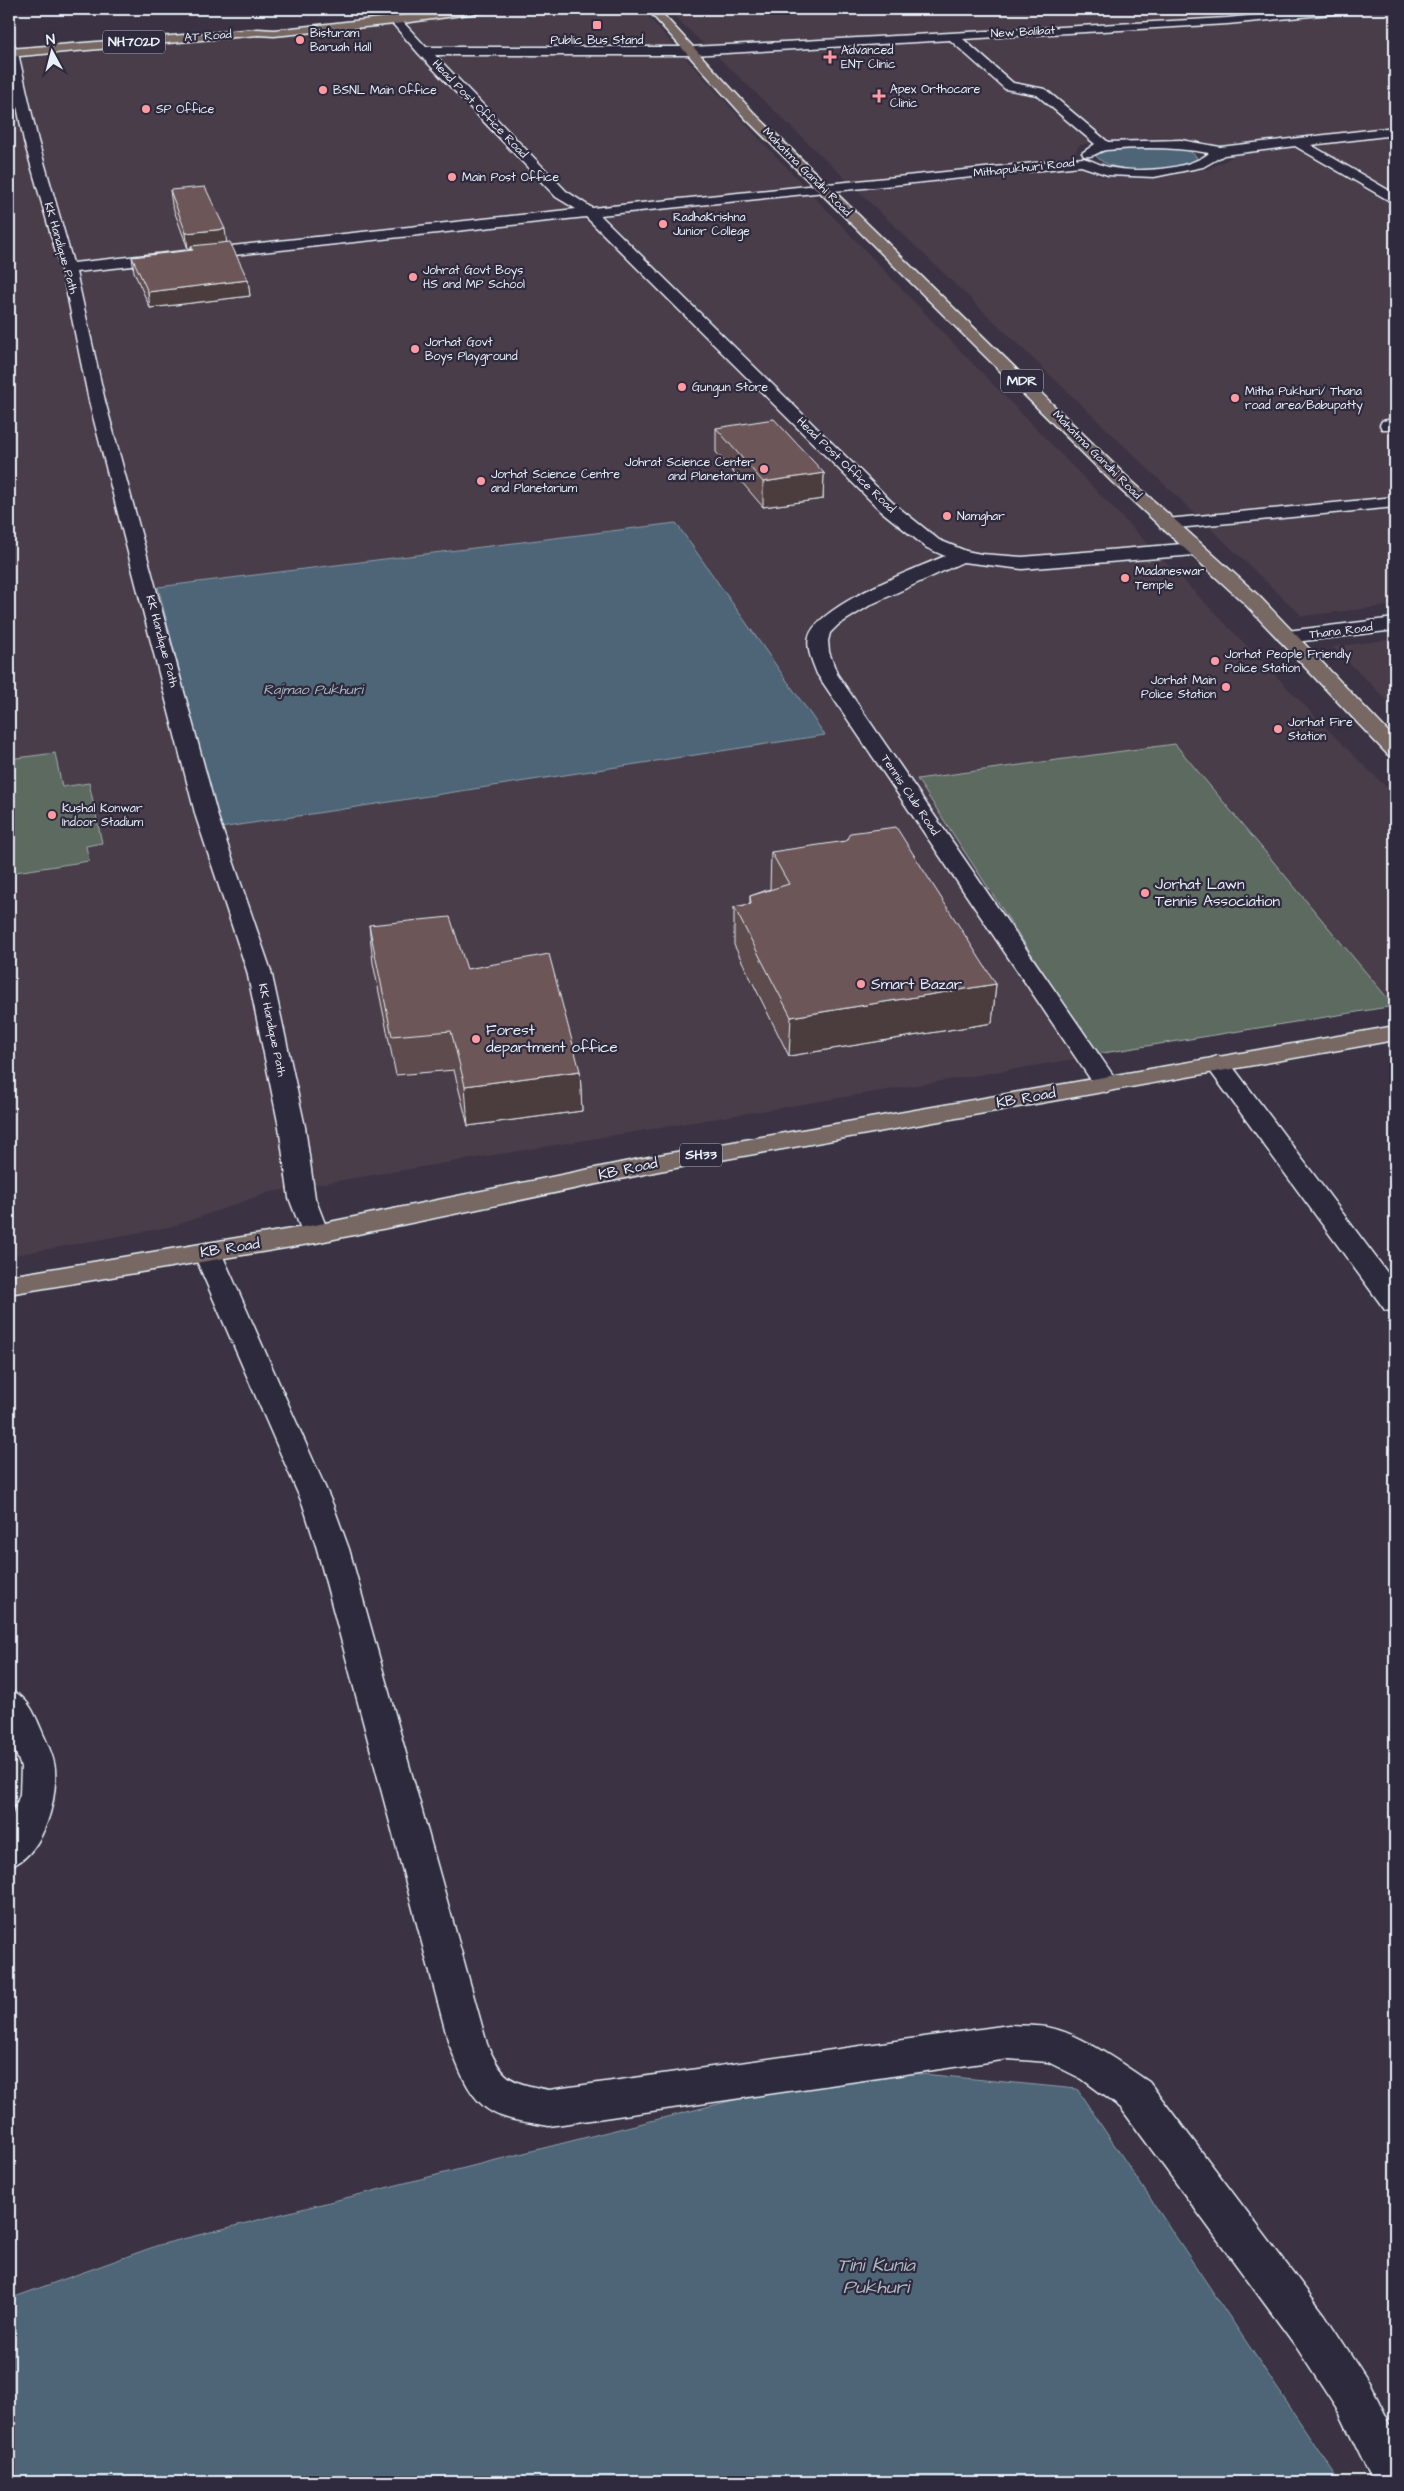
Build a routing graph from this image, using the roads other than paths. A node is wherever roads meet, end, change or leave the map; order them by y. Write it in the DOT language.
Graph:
graph roads {
  1 [pos="454,9"];
  2 [pos="485,9"];
  3 [pos="652,9"];
  4 [pos="1353,9"];
  5 [pos="395,15"];
  6 [pos="952,36"];
  7 [pos="10,50"];
  8 [pos="692,50"];
  9 [pos="423,51"];
  10 [pos="437,51"];
  11 [pos="1395,132"];
  12 [pos="1297,142"];
  13 [pos="1105,146"];
  14 [pos="1220,151"];
  15 [pos="1083,162"];
  16 [pos="826,189"];
  17 [pos="572,199"];
  18 [pos="1395,200"];
  19 [pos="589,212"];
  20 [pos="68,268"];
  21 [pos="1395,502"];
  22 [pos="1167,524"];
  23 [pos="1195,549"];
  24 [pos="961,556"];
  25 [pos="1395,624"];
  26 [pos="1287,637"];
  27 [pos="1395,751"];
  28 [pos="1395,1033"];
  29 [pos="1218,1064"];
  30 [pos="1106,1084"];
  31 [pos="315,1234"];
  32 [pos="207,1252"];
  33 [pos="9,1285"];
  34 [pos="1395,1303"];
  35 [pos="9,1702"];
  36 [pos="9,1852"];
  37 [pos="1395,2480"];
  1 -- 5 [label="main road, AT Road / NH702D"];
  2 -- 5 [label="main road, AT Road / NH702D"];
  3 -- 8 [label="main road, Mahatma Gandhi Road / MDR"];
  4 -- 6 [label="street, New Balibat"];
  5 -- 7 [label="main road, AT Road / NH702D"];
  5 -- 9 [label="street, Head Post Office Road"];
  5 -- 10 [label="street, Head Post Office Road"];
  6 -- 8 [label="street, New Balibat"];
  6 -- 13 [label="street"];
  7 -- 20 [label="street, KK Handique Path"];
  8 -- 10 [label="street, New Balibat"];
  8 -- 16 [label="main road, Mahatma Gandhi Road / MDR"];
  9 -- 10 [label="street, New Balibat"];
  9 -- 17 [label="street, Head Post Office Road"];
  10 -- 17 [label="street, Head Post Office Road"];
  11 -- 12 [label="street, Mithapukhuri Road"];
  12 -- 14 [label="street, Mithapukhuri Road"];
  12 -- 18 [label="street"];
  13 -- 14 [label="street"];
  13 -- 15 [label="street"];
  14 -- 15 [label="street, Mithapukhuri Road"];
  15 -- 16 [label="street, Mithapukhuri Road"];
  16 -- 19 [label="street, Mithapukhuri Road"];
  16 -- 22 [label="main road, Mahatma Gandhi Road / MDR"];
  17 -- 19 [label="street, Head Post Office Road"];
  19 -- 20 [label="street, Mithapukhuri Road"];
  19 -- 24 [label="street, Head Post Office Road"];
  20 -- 31 [label="street, KK Handique Path"];
  21 -- 22 [label="street"];
  22 -- 23 [label="main road, Mahatma Gandhi Road / MDR"];
  23 -- 24 [label="street, Head Post Office Road"];
  23 -- 26 [label="main road, Mahatma Gandhi Road / MDR"];
  24 -- 30 [label="street, Tennis Club Road"];
  25 -- 26 [label="street, Thana Road"];
  26 -- 27 [label="main road, Mahatma Gandhi Road / MDR"];
  28 -- 29 [label="main road, KB Road / SH33"];
  29 -- 30 [label="main road, KB Road / SH33"];
  29 -- 34 [label="street"];
  30 -- 31 [label="main road, KB Road / SH33"];
  31 -- 32 [label="main road, KB Road / SH33"];
  32 -- 33 [label="main road, KB Road / SH33"];
  32 -- 37 [label="street"];
  35 -- 36 [label="street"];
}
